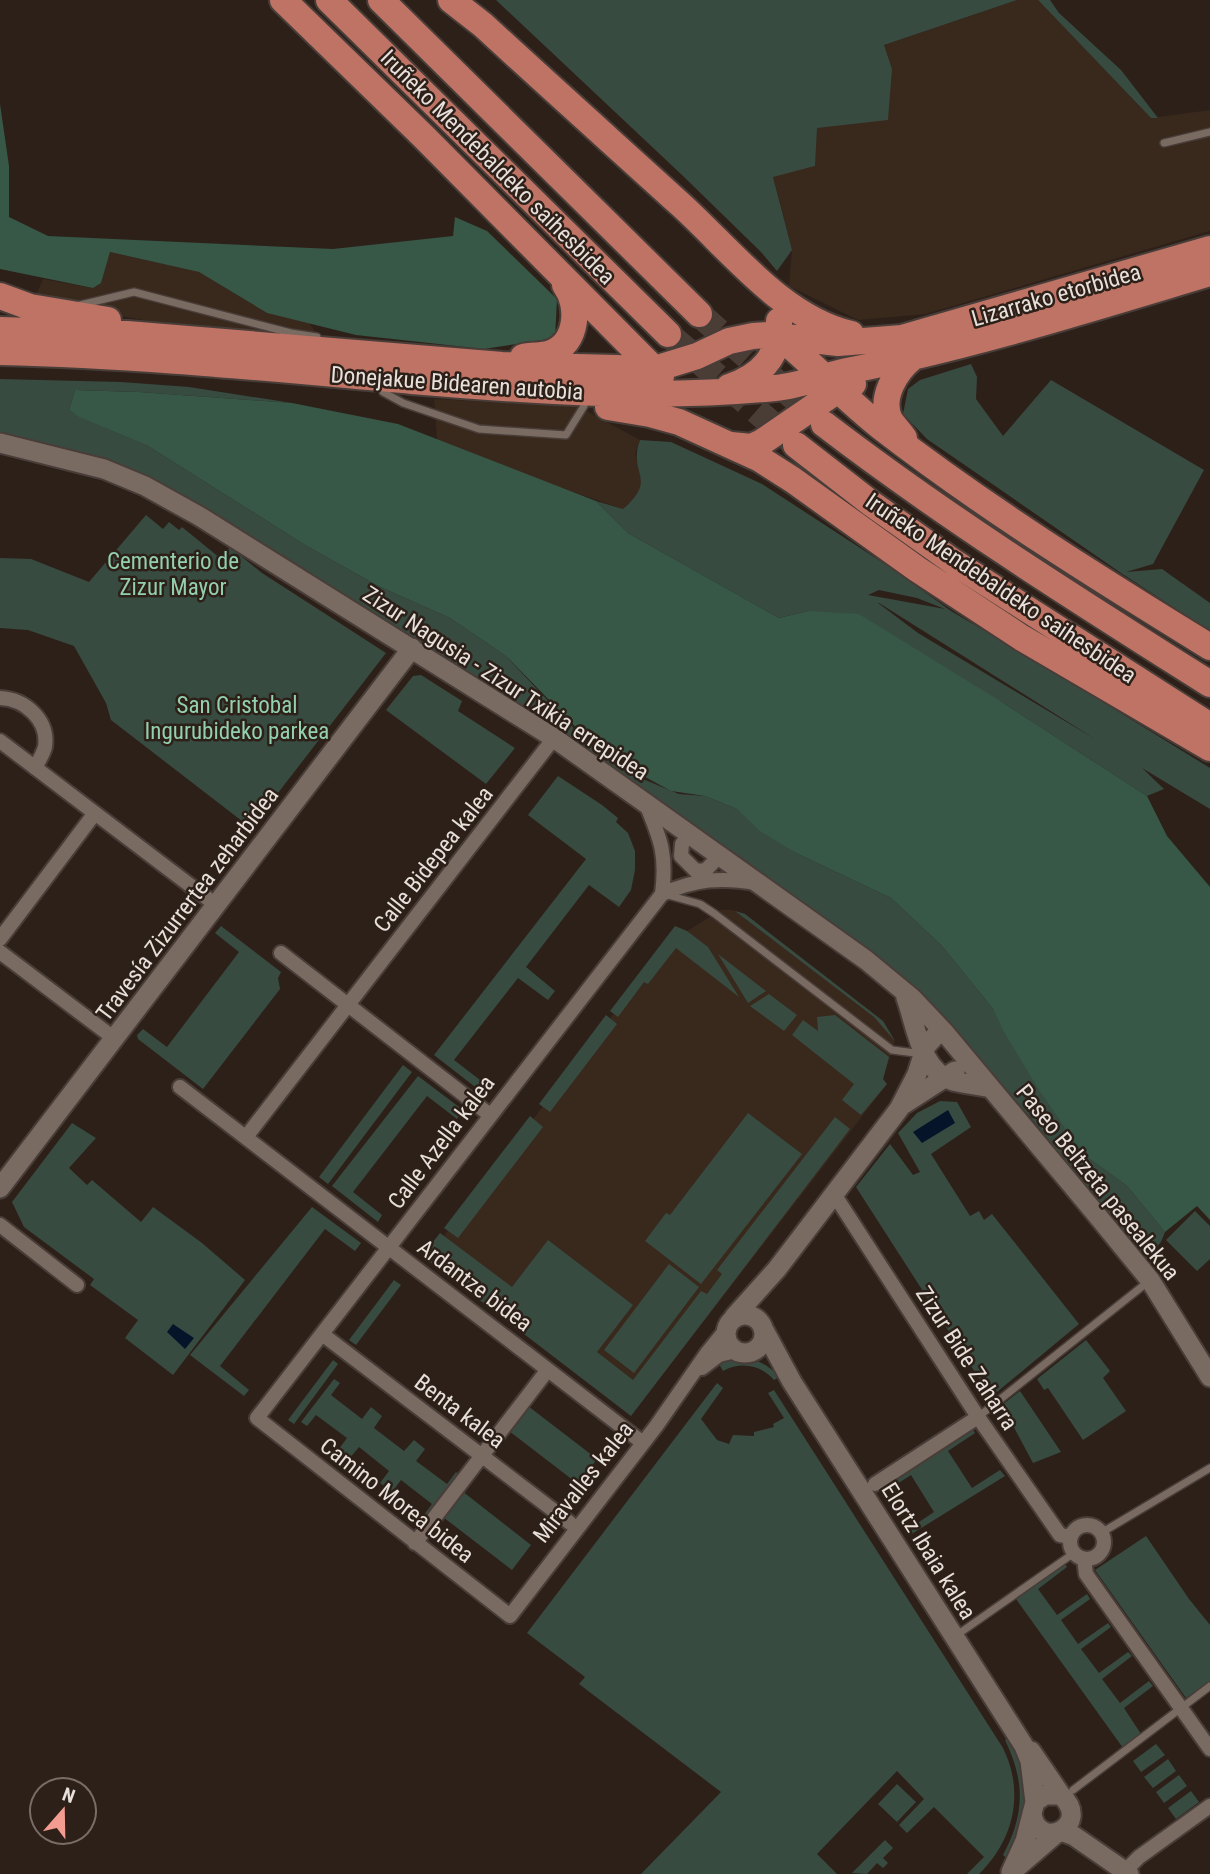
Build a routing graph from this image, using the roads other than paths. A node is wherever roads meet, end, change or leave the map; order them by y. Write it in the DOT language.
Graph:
graph roads {
  1 [pos="283,0"];
  2 [pos="329,0"];
  3 [pos="381,0"];
  4 [pos="451,0"];
  5 [pos="1210,132"];
  6 [pos="1164,143"];
  7 [pos="1210,249"];
  8 [pos="556,272"];
  9 [pos="1210,273"];
  10 [pos="771,290"];
  11 [pos="0,296"];
  12 [pos="39,308"];
  13 [pos="0,310"];
  14 [pos="699,314"];
  15 [pos="0,330"];
  16 [pos="667,334"];
  17 [pos="773,336"];
  18 [pos="330,339"];
  19 [pos="255,343"];
  20 [pos="907,348"];
  21 [pos="0,352"];
  22 [pos="353,358"];
  23 [pos="502,365"];
  24 [pos="655,369"];
  25 [pos="830,383"];
  26 [pos="707,392"];
  27 [pos="824,424"];
  28 [pos="0,443"];
  29 [pos="727,443"];
  30 [pos="796,444"];
  31 [pos="916,454"];
  32 [pos="412,648"];
  33 [pos="1210,648"];
  34 [pos="1210,684"];
  35 [pos="0,698"];
  36 [pos="1210,726"];
  37 [pos="554,738"];
  38 [pos="0,741"];
  39 [pos="1210,748"];
  40 [pos="35,768"];
  41 [pos="646,804"];
  42 [pos="95,813"];
  43 [pos="685,839"];
  44 [pos="713,862"];
  45 [pos="665,873"];
  46 [pos="693,881"];
  47 [pos="762,884"];
  48 [pos="662,894"];
  49 [pos="216,905"];
  50 [pos="0,939"];
  51 [pos="0,952"];
  52 [pos="281,953"];
  53 [pos="903,990"];
  54 [pos="348,1006"];
  55 [pos="945,1033"];
  56 [pos="115,1039"];
  57 [pos="924,1054"];
  58 [pos="964,1057"];
  59 [pos="946,1078"];
  60 [pos="180,1087"];
  61 [pos="990,1088"];
  62 [pos="899,1109"];
  63 [pos="490,1115"];
  64 [pos="246,1137"];
  65 [pos="0,1188"];
  66 [pos="834,1194"];
  67 [pos="0,1225"];
  68 [pos="389,1248"];
  69 [pos="776,1269"];
  70 [pos="1150,1280"];
  71 [pos="77,1285"];
  72 [pos="730,1324"];
  73 [pos="762,1326"];
  74 [pos="322,1334"];
  75 [pos="742,1352"];
  76 [pos="1208,1370"];
  77 [pos="543,1376"];
  78 [pos="693,1376"];
  79 [pos="792,1382"];
  80 [pos="978,1417"];
  81 [pos="257,1418"];
  82 [pos="643,1443"];
  83 [pos="482,1456"];
  84 [pos="1210,1468"];
  85 [pos="875,1484"];
  86 [pos="570,1523"];
  87 [pos="1101,1533"];
  88 [pos="1071,1537"];
  89 [pos="415,1543"];
  90 [pos="1079,1556"];
  91 [pos="510,1616"];
  92 [pos="954,1637"];
  93 [pos="1210,1686"];
  94 [pos="1182,1709"];
  95 [pos="1024,1746"];
  96 [pos="1210,1749"];
  97 [pos="1068,1797"];
  98 [pos="1210,1806"];
  99 [pos="1033,1808"];
  100 [pos="1060,1831"];
  101 [pos="1123,1870"];
  102 [pos="1010,1873"];
  1 -- 8 [label="highway"];
  2 -- 16 [label="highway, Iruñeko Mendebaldeko saihesbidea"];
  3 -- 14 [label="highway, Iruñeko Mendebaldeko saihesbidea"];
  4 -- 10 [label="highway"];
  5 -- 6 [label="lane"];
  7 -- 20 [label="highway, Lizarrako etorbidea"];
  8 -- 23 [label="highway"];
  8 -- 24 [label="highway"];
  9 -- 20 [label="highway, Lizarrako etorbidea"];
  10 -- 17 [label="highway"];
  10 -- 20 [label="highway"];
  11 -- 12 [label="highway"];
  12 -- 13 [label="highway"];
  12 -- 18 [label="lane"];
  12 -- 19 [label="highway"];
  15 -- 19 [label="highway, Donejakue Bidearen autobia"];
  17 -- 20 [label="highway, Donejakue Bidearen autobia"];
  17 -- 24 [label="highway, Donejakue Bidearen autobia"];
  17 -- 25 [label="highway"];
  17 -- 26 [label="highway"];
  19 -- 22 [label="highway, Donejakue Bidearen autobia"];
  20 -- 25 [label="highway, Donejakue Bidearen autobia"];
  20 -- 31 [label="highway"];
  21 -- 22 [label="highway, Donejakue Bidearen autobia"];
  22 -- 23 [label="highway, Donejakue Bidearen autobia"];
  22 -- 26 [label="highway, Donejakue Bidearen autobia"];
  22 -- 29 [label="highway"];
  23 -- 24 [label="highway, Donejakue Bidearen autobia"];
  24 -- 26 [label="highway"];
  25 -- 26 [label="highway, Donejakue Bidearen autobia"];
  25 -- 29 [label="highway"];
  25 -- 31 [label="highway"];
  26 -- 29 [label="highway"];
  27 -- 34 [label="highway, Iruñeko Mendebaldeko saihesbidea"];
  28 -- 32 [label="street, Zizur Nagusia - Zizur Txikia errepidea"];
  29 -- 39 [label="highway"];
  30 -- 36 [label="highway, Iruñeko Mendebaldeko saihesbidea"];
  31 -- 33 [label="highway"];
  32 -- 37 [label="street, Zizur Nagusia - Zizur Txikia errepidea"];
  32 -- 49 [label="street, Travesía Zizurrertea zeharbidea"];
  35 -- 40 [label="street"];
  37 -- 41 [label="street, Zizur Nagusia - Zizur Txikia errepidea"];
  37 -- 54 [label="street, Calle Bidepea kalea"];
  38 -- 40 [label="street"];
  40 -- 42 [label="street"];
  41 -- 43 [label="street, Zizur Nagusia - Zizur Txikia errepidea"];
  41 -- 45 [label="street, Calle Azella kalea"];
  42 -- 49 [label="street"];
  42 -- 50 [label="street"];
  43 -- 44 [label="street, Zizur Nagusia - Zizur Txikia errepidea"];
  43 -- 45 [label="street, Calle Azella kalea"];
  44 -- 46 [label="street, Calle Azella kalea"];
  44 -- 47 [label="street, Zizur Nagusia - Zizur Txikia errepidea"];
  45 -- 48 [label="street, Calle Azella kalea"];
  46 -- 47 [label="street, Calle Azella kalea"];
  46 -- 48 [label="street, Calle Azella kalea"];
  47 -- 53 [label="street, Zizur Nagusia - Zizur Txikia errepidea"];
  48 -- 57 [label="lane"];
  48 -- 63 [label="street, Calle Azella kalea"];
  49 -- 56 [label="street, Travesía Zizurrertea zeharbidea"];
  51 -- 56 [label="street"];
  52 -- 54 [label="street"];
  53 -- 55 [label="street, Zizur Nagusia - Zizur Txikia errepidea"];
  53 -- 57 [label="street"];
  54 -- 63 [label="street"];
  54 -- 64 [label="street, Calle Bidepea kalea"];
  55 -- 57 [label="street, Miravalles kalea"];
  55 -- 58 [label="street"];
  56 -- 65 [label="street, Travesía Zizurrertea zeharbidea"];
  57 -- 59 [label="street"];
  57 -- 62 [label="street, Miravalles kalea"];
  58 -- 59 [label="street, Miravalles kalea"];
  58 -- 61 [label="street, Paseo Beltzeta pasealekua"];
  59 -- 61 [label="street"];
  59 -- 62 [label="street, Miravalles kalea"];
  60 -- 64 [label="street, Ardantze bidea"];
  61 -- 70 [label="street, Paseo Beltzeta pasealekua"];
  62 -- 66 [label="street, Miravalles kalea"];
  63 -- 68 [label="street, Calle Azella kalea"];
  64 -- 68 [label="street, Ardantze bidea"];
  66 -- 69 [label="street, Miravalles kalea"];
  66 -- 80 [label="street, Zizur Bide Zaharra"];
  67 -- 71 [label="street"];
  68 -- 74 [label="street, Calle Azella kalea"];
  68 -- 82 [label="street, Ardantze bidea"];
  69 -- 72 [label="street, Miravalles kalea"];
  69 -- 73 [label="street, Miravalles kalea"];
  70 -- 76 [label="street, Paseo Beltzeta pasealekua"];
  70 -- 80 [label="lane"];
  72 -- 73 [label="street"];
  72 -- 75 [label="street"];
  72 -- 78 [label="street, Miravalles kalea"];
  73 -- 75 [label="street"];
  73 -- 79 [label="street, Elortz Ibaia kalea"];
  74 -- 81 [label="street, Calle Azella kalea"];
  74 -- 83 [label="street, Benta kalea"];
  75 -- 78 [label="street, Miravalles kalea"];
  75 -- 79 [label="street, Elortz Ibaia kalea"];
  77 -- 83 [label="street"];
  78 -- 82 [label="street, Miravalles kalea"];
  79 -- 92 [label="street, Elortz Ibaia kalea"];
  80 -- 85 [label="street"];
  80 -- 88 [label="street, Zizur Bide Zaharra"];
  81 -- 89 [label="street, Camino Morea bidea"];
  82 -- 91 [label="street, Miravalles kalea"];
  83 -- 86 [label="street, Benta kalea"];
  83 -- 89 [label="street"];
  84 -- 87 [label="lane"];
  87 -- 88 [label="street"];
  87 -- 90 [label="street"];
  88 -- 90 [label="street"];
  89 -- 91 [label="street, Camino Morea bidea"];
  90 -- 92 [label="lane"];
  90 -- 94 [label="street"];
  92 -- 95 [label="street, Elortz Ibaia kalea"];
  93 -- 94 [label="lane"];
  94 -- 96 [label="street"];
  94 -- 97 [label="lane"];
  95 -- 97 [label="street, Elortz Ibaia kalea"];
  95 -- 99 [label="street, Elortz Ibaia kalea"];
  97 -- 99 [label="street"];
  97 -- 100 [label="street"];
  97 -- 101 [label="street, Elortz Ibaia kalea"];
  98 -- 101 [label="street"];
  99 -- 100 [label="street"];
  99 -- 102 [label="street"];
  100 -- 101 [label="street"];
  100 -- 102 [label="street"];
}
